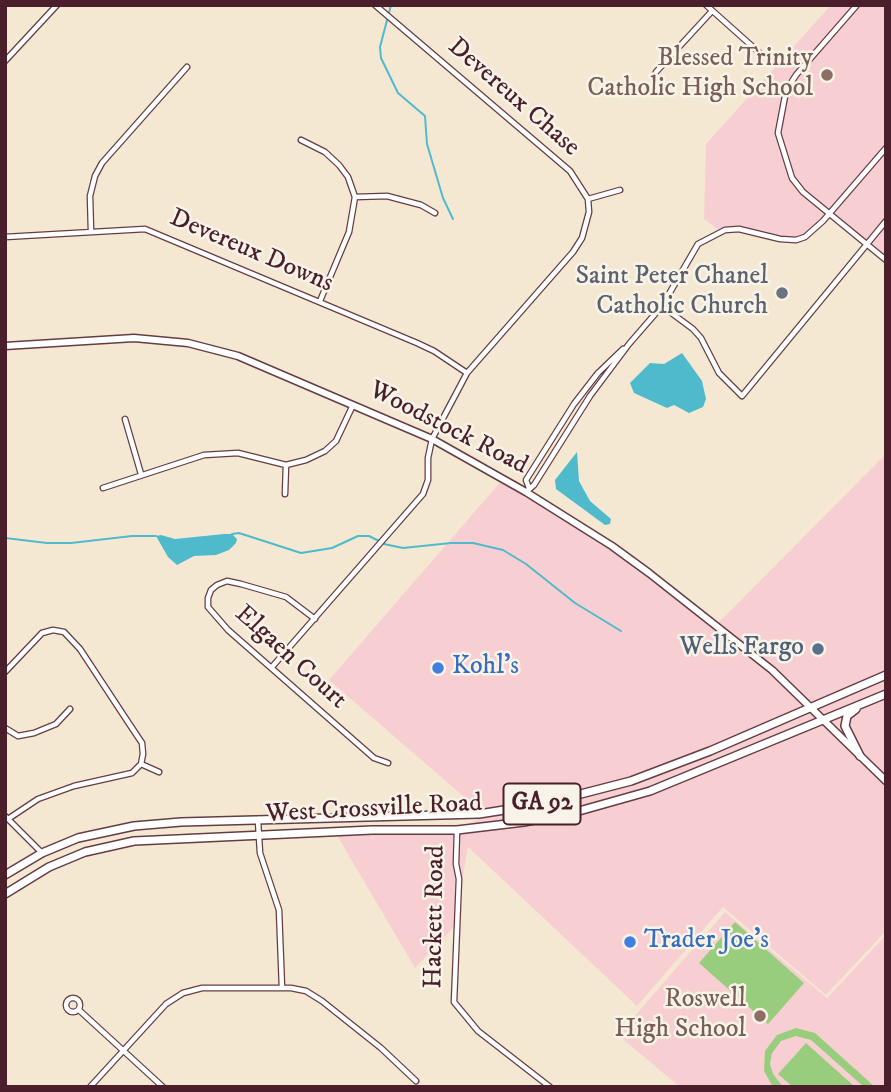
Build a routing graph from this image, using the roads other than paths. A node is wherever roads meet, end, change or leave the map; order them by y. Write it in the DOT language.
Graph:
graph roads {
  1 [pos="57,5"];
  2 [pos="375,5"];
  3 [pos="706,5"];
  4 [pos="857,5"];
  5 [pos="712,11"];
  6 [pos="762,55"];
  7 [pos="5,61"];
  8 [pos="187,67"];
  9 [pos="656,72"];
  10 [pos="301,140"];
  11 [pos="886,148"];
  12 [pos="620,190"];
  13 [pos="355,197"];
  14 [pos="588,199"];
  15 [pos="830,212"];
  16 [pos="435,213"];
  17 [pos="886,221"];
  18 [pos="91,231"];
  19 [pos="5,237"];
  20 [pos="867,243"];
  21 [pos="886,260"];
  22 [pos="320,301"];
  23 [pos="662,306"];
  24 [pos="629,344"];
  25 [pos="5,346"];
  26 [pos="467,373"];
  27 [pos="353,404"];
  28 [pos="125,419"];
  29 [pos="432,439"];
  30 [pos="286,465"];
  31 [pos="141,474"];
  32 [pos="103,488"];
  33 [pos="527,490"];
  34 [pos="285,494"];
  35 [pos="315,619"];
  36 [pos="272,667"];
  37 [pos="5,672"];
  38 [pos="886,675"];
  39 [pos="886,694"];
  40 [pos="863,703"];
  41 [pos="810,708"];
  42 [pos="70,709"];
  43 [pos="822,719"];
  44 [pos="5,728"];
  45 [pos="860,756"];
  46 [pos="388,763"];
  47 [pos="141,764"];
  48 [pos="159,772"];
  49 [pos="886,781"];
  50 [pos="7,817"];
  51 [pos="258,821"];
  52 [pos="457,830"];
  53 [pos="258,836"];
  54 [pos="42,853"];
  55 [pos="5,875"];
  56 [pos="5,894"];
  57 [pos="282,988"];
  58 [pos="79,1010"];
  59 [pos="123,1051"];
  60 [pos="416,1081"];
  61 [pos="90,1087"];
  62 [pos="163,1087"];
  63 [pos="550,1087"];
  1 -- 7 [label="street"];
  2 -- 14 [label="street, Devereux Chase"];
  3 -- 5 [label="street"];
  4 -- 15 [label="street"];
  5 -- 6 [label="street"];
  5 -- 9 [label="street"];
  8 -- 18 [label="street"];
  10 -- 13 [label="street"];
  11 -- 15 [label="street"];
  12 -- 14 [label="street"];
  13 -- 16 [label="street"];
  13 -- 22 [label="street"];
  14 -- 26 [label="street"];
  15 -- 20 [label="street"];
  15 -- 23 [label="street"];
  17 -- 20 [label="street"];
  18 -- 19 [label="street, Devereux Downs"];
  18 -- 22 [label="street, Devereux Downs"];
  20 -- 21 [label="street"];
  20 -- 23 [label="street"];
  22 -- 26 [label="street, Devereux Downs"];
  23 -- 24 [label="street"];
  24 -- 33 [label="street"];
  24 -- 33 [label="street"];
  25 -- 27 [label="street, Woodstock Road"];
  26 -- 29 [label="street"];
  27 -- 29 [label="street, Woodstock Road"];
  27 -- 30 [label="street"];
  28 -- 31 [label="street"];
  29 -- 33 [label="street, Woodstock Road"];
  29 -- 35 [label="street"];
  30 -- 31 [label="street"];
  30 -- 34 [label="street"];
  31 -- 32 [label="street"];
  33 -- 41 [label="street, Woodstock Road"];
  35 -- 36 [label="street"];
  35 -- 36 [label="street, Elgaen Court"];
  36 -- 46 [label="street, Elgaen Court"];
  37 -- 47 [label="street"];
  38 -- 41 [label="main road, GA 92"];
  39 -- 40 [label="main road, GA 92"];
  40 -- 43 [label="main road, GA 92"];
  40 -- 45 [label="main road"];
  41 -- 43 [label="street, Woodstock Road"];
  41 -- 51 [label="main road, West Crossville Road / GA 92"];
  42 -- 44 [label="street"];
  43 -- 45 [label="street, Woodstock Road"];
  43 -- 52 [label="main road, West Crossville Road / GA 92"];
  45 -- 49 [label="street, Woodstock Road"];
  47 -- 48 [label="street"];
  47 -- 50 [label="street"];
  50 -- 54 [label="street"];
  51 -- 53 [label="street"];
  51 -- 54 [label="main road, West Crossville Road / GA 92"];
  52 -- 53 [label="main road, West Crossville Road / GA 92"];
  52 -- 63 [label="street, Hackett Road"];
  53 -- 56 [label="main road, West Crossville Road / GA 92"];
  53 -- 57 [label="street"];
  54 -- 55 [label="main road, West Crossville Road / GA 92"];
  57 -- 59 [label="street"];
  57 -- 60 [label="street"];
  58 -- 59 [label="street"];
  59 -- 61 [label="street"];
  59 -- 62 [label="street"];
}
